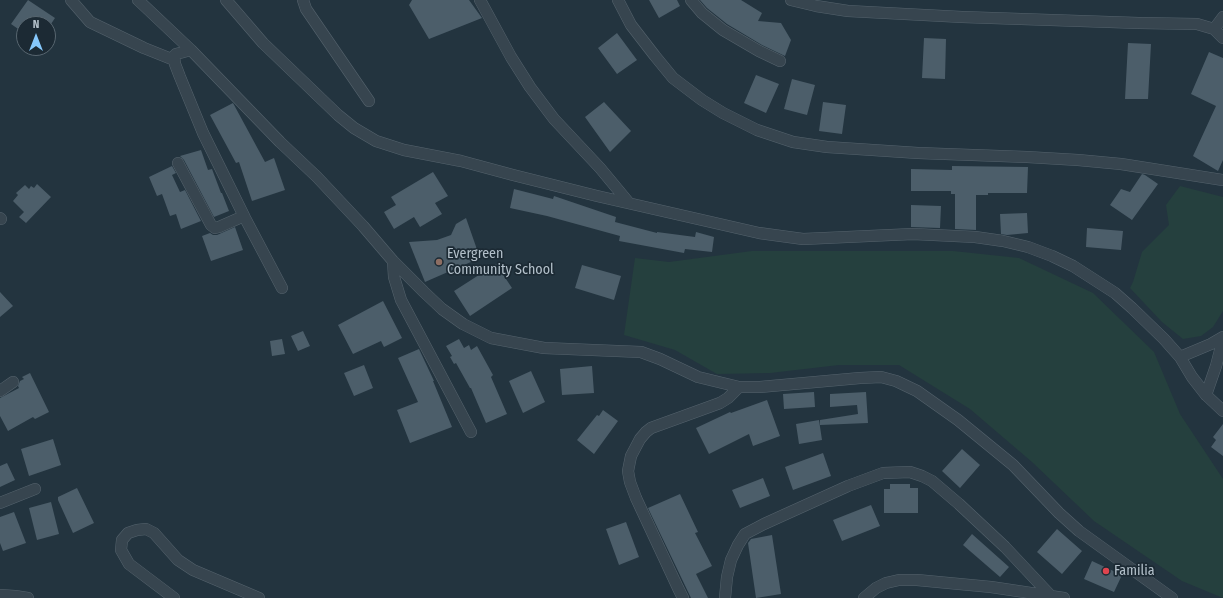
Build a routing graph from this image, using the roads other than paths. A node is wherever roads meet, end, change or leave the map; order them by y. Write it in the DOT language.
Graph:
graph roads {
  1 [pos="71,0"];
  2 [pos="138,0"];
  3 [pos="226,0"];
  4 [pos="303,0"];
  5 [pos="480,0"];
  6 [pos="618,0"];
  7 [pos="691,0"];
  8 [pos="791,0"];
  9 [pos="1223,17"];
  10 [pos="1214,30"];
  11 [pos="1223,38"];
  12 [pos="191,50"];
  13 [pos="174,60"];
  14 [pos="780,61"];
  15 [pos="369,100"];
  16 [pos="178,163"];
  17 [pos="1223,180"];
  18 [pos="629,203"];
  19 [pos="244,216"];
  20 [pos="393,261"];
  21 [pos="282,288"];
  22 [pos="1223,338"];
  23 [pos="1180,357"];
  24 [pos="13,382"];
  25 [pos="739,387"];
  26 [pos="0,391"];
  27 [pos="1206,395"];
  28 [pos="1223,411"];
  29 [pos="471,432"];
  30 [pos="35,489"];
  31 [pos="0,504"];
  32 [pos="0,595"];
  33 [pos="1051,596"];
  34 [pos="28,598"];
  35 [pos="174,598"];
  36 [pos="259,598"];
  37 [pos="683,598"];
  38 [pos="725,598"];
  39 [pos="864,598"];
  40 [pos="1064,598"];
  41 [pos="1172,598"];
  1 -- 13 [label="street"];
  2 -- 12 [label="street"];
  3 -- 18 [label="street"];
  4 -- 15 [label="street"];
  5 -- 18 [label="street"];
  6 -- 17 [label="street"];
  7 -- 14 [label="street"];
  8 -- 10 [label="street"];
  9 -- 10 [label="street"];
  10 -- 11 [label="street"];
  12 -- 13 [label="street"];
  12 -- 20 [label="street"];
  13 -- 19 [label="street"];
  16 -- 19 [label="street"];
  18 -- 23 [label="street"];
  19 -- 21 [label="street"];
  20 -- 25 [label="street"];
  20 -- 29 [label="street"];
  22 -- 23 [label="street"];
  22 -- 27 [label="street"];
  23 -- 27 [label="street"];
  24 -- 26 [label="street"];
  25 -- 37 [label="street"];
  25 -- 41 [label="street"];
  27 -- 28 [label="street"];
  30 -- 31 [label="street"];
  32 -- 34 [label="street"];
  33 -- 38 [label="street"];
  33 -- 39 [label="street"];
  33 -- 40 [label="street"];
  35 -- 36 [label="street"];
}
